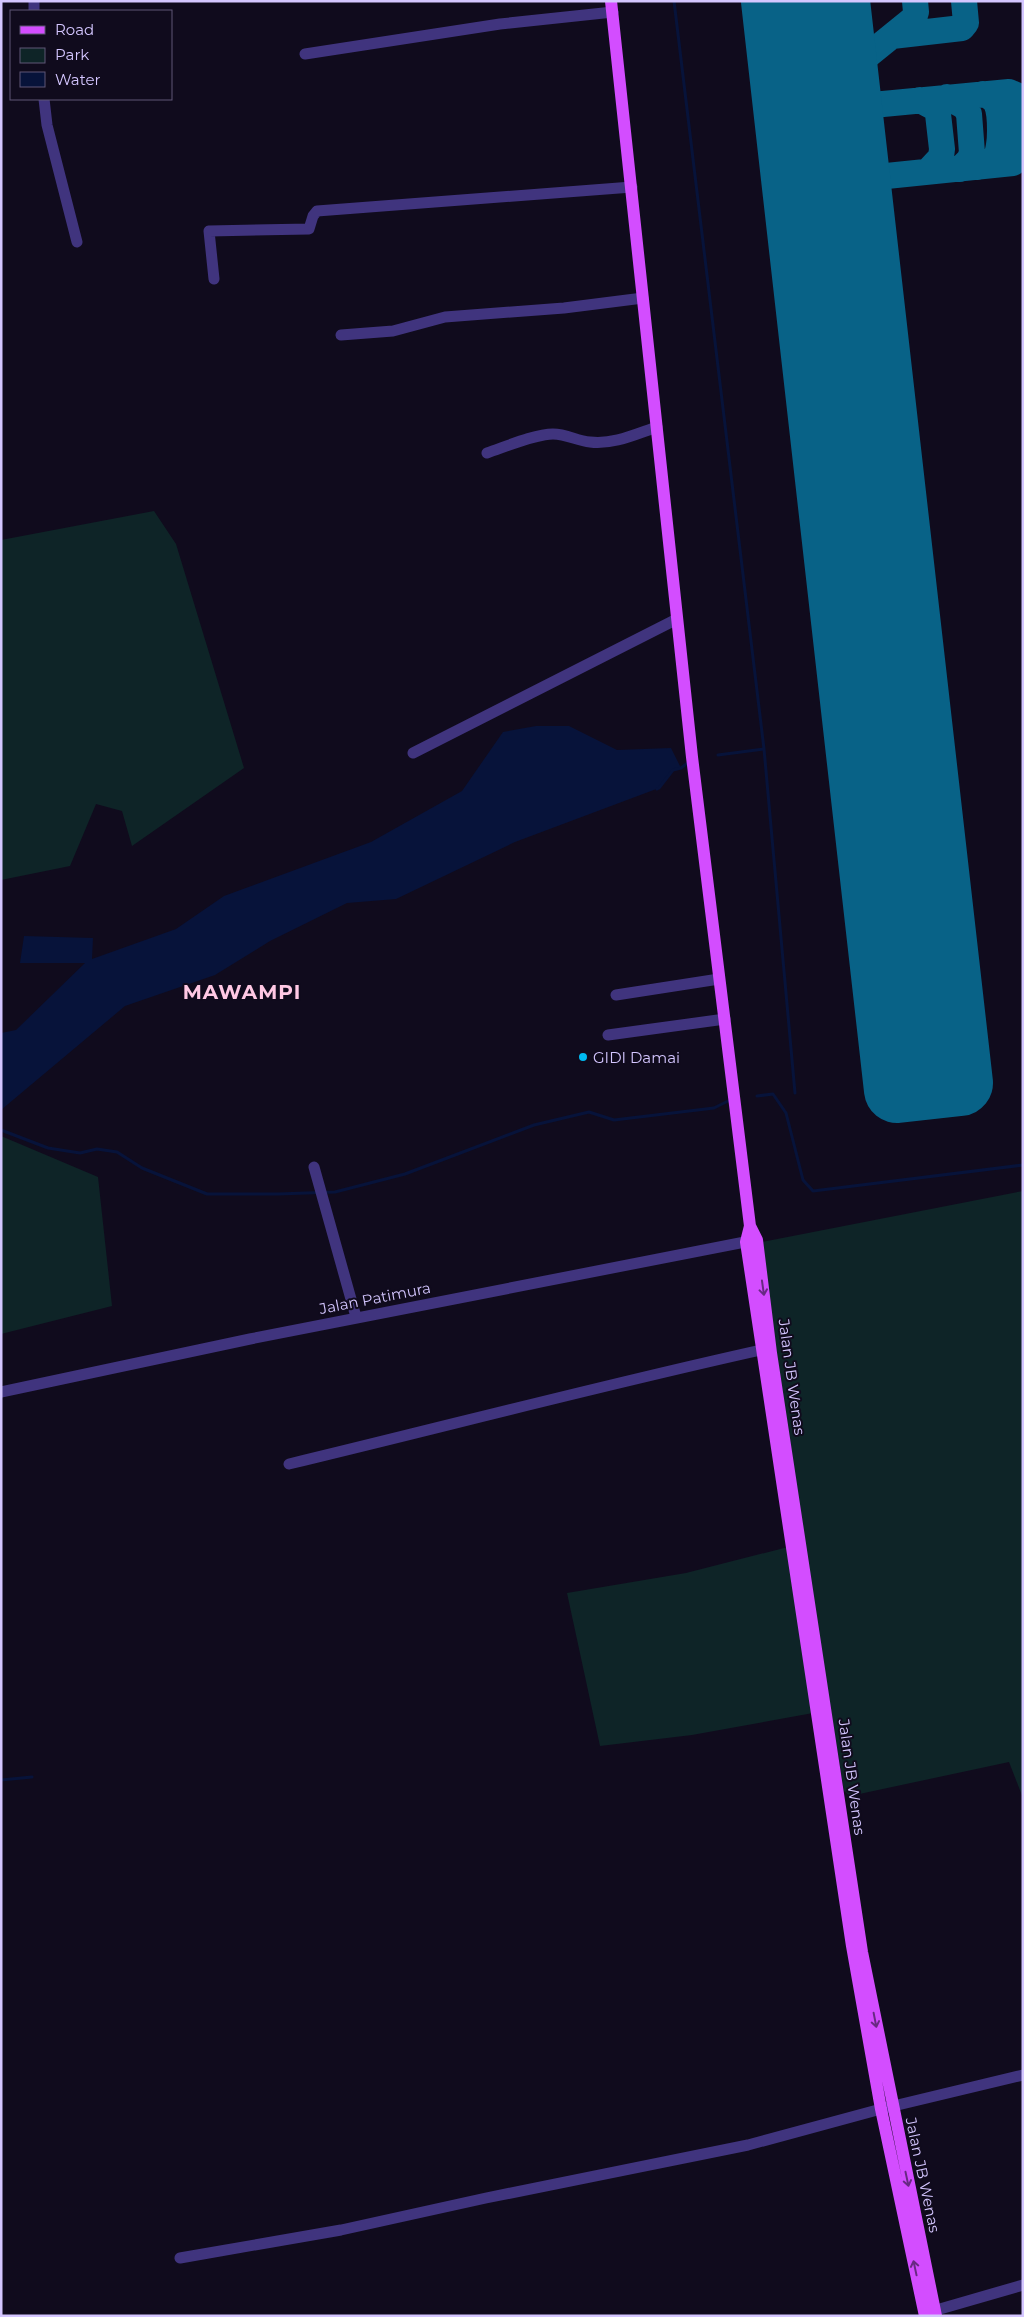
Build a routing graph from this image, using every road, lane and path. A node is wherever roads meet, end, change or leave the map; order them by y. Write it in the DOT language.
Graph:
graph roads {
  1 [pos="612,6"];
  2 [pos="305,54"];
  3 [pos="44,100"];
  4 [pos="632,187"];
  5 [pos="78,242"];
  6 [pos="214,279"];
  7 [pos="643,298"];
  8 [pos="341,335"];
  9 [pos="657,427"];
  10 [pos="487,453"];
  11 [pos="677,618"];
  12 [pos="413,753"];
  13 [pos="719,979"];
  14 [pos="616,995"];
  15 [pos="725,1019"];
  16 [pos="608,1034"];
  17 [pos="314,1166"];
  18 [pos="751,1241"];
  19 [pos="356,1317"];
  20 [pos="761,1350"];
  21 [pos="1,1392"];
  22 [pos="289,1464"];
  23 [pos="798,1554"];
  24 [pos="1023,2075"];
  25 [pos="887,2108"];
  26 [pos="180,2258"];
  27 [pos="1023,2286"];
  28 [pos="930,2314"];
  1 -- 2 [label="street"];
  1 -- 4 [label="main road"];
  3 -- 5 [label="street"];
  4 -- 6 [label="street"];
  4 -- 7 [label="main road"];
  7 -- 8 [label="street"];
  7 -- 9 [label="main road"];
  9 -- 10 [label="street"];
  9 -- 11 [label="main road"];
  11 -- 12 [label="street"];
  11 -- 13 [label="main road"];
  13 -- 14 [label="street"];
  13 -- 15 [label="main road"];
  15 -- 16 [label="street"];
  15 -- 18 [label="main road"];
  17 -- 19 [label="street"];
  18 -- 19 [label="street, Jalan Patimura"];
  18 -- 20 [label="main road, Jalan JB Wenas"];
  18 -- 23 [label="main road, Jalan JB Wenas, one-way"];
  19 -- 21 [label="street, Jalan Patimura"];
  20 -- 22 [label="street"];
  20 -- 23 [label="main road, Jalan JB Wenas"];
  23 -- 25 [label="main road, Jalan JB Wenas"];
  24 -- 25 [label="street"];
  25 -- 26 [label="street"];
  25 -- 28 [label="main road, Jalan JB Wenas"];
  27 -- 28 [label="street"];
}
